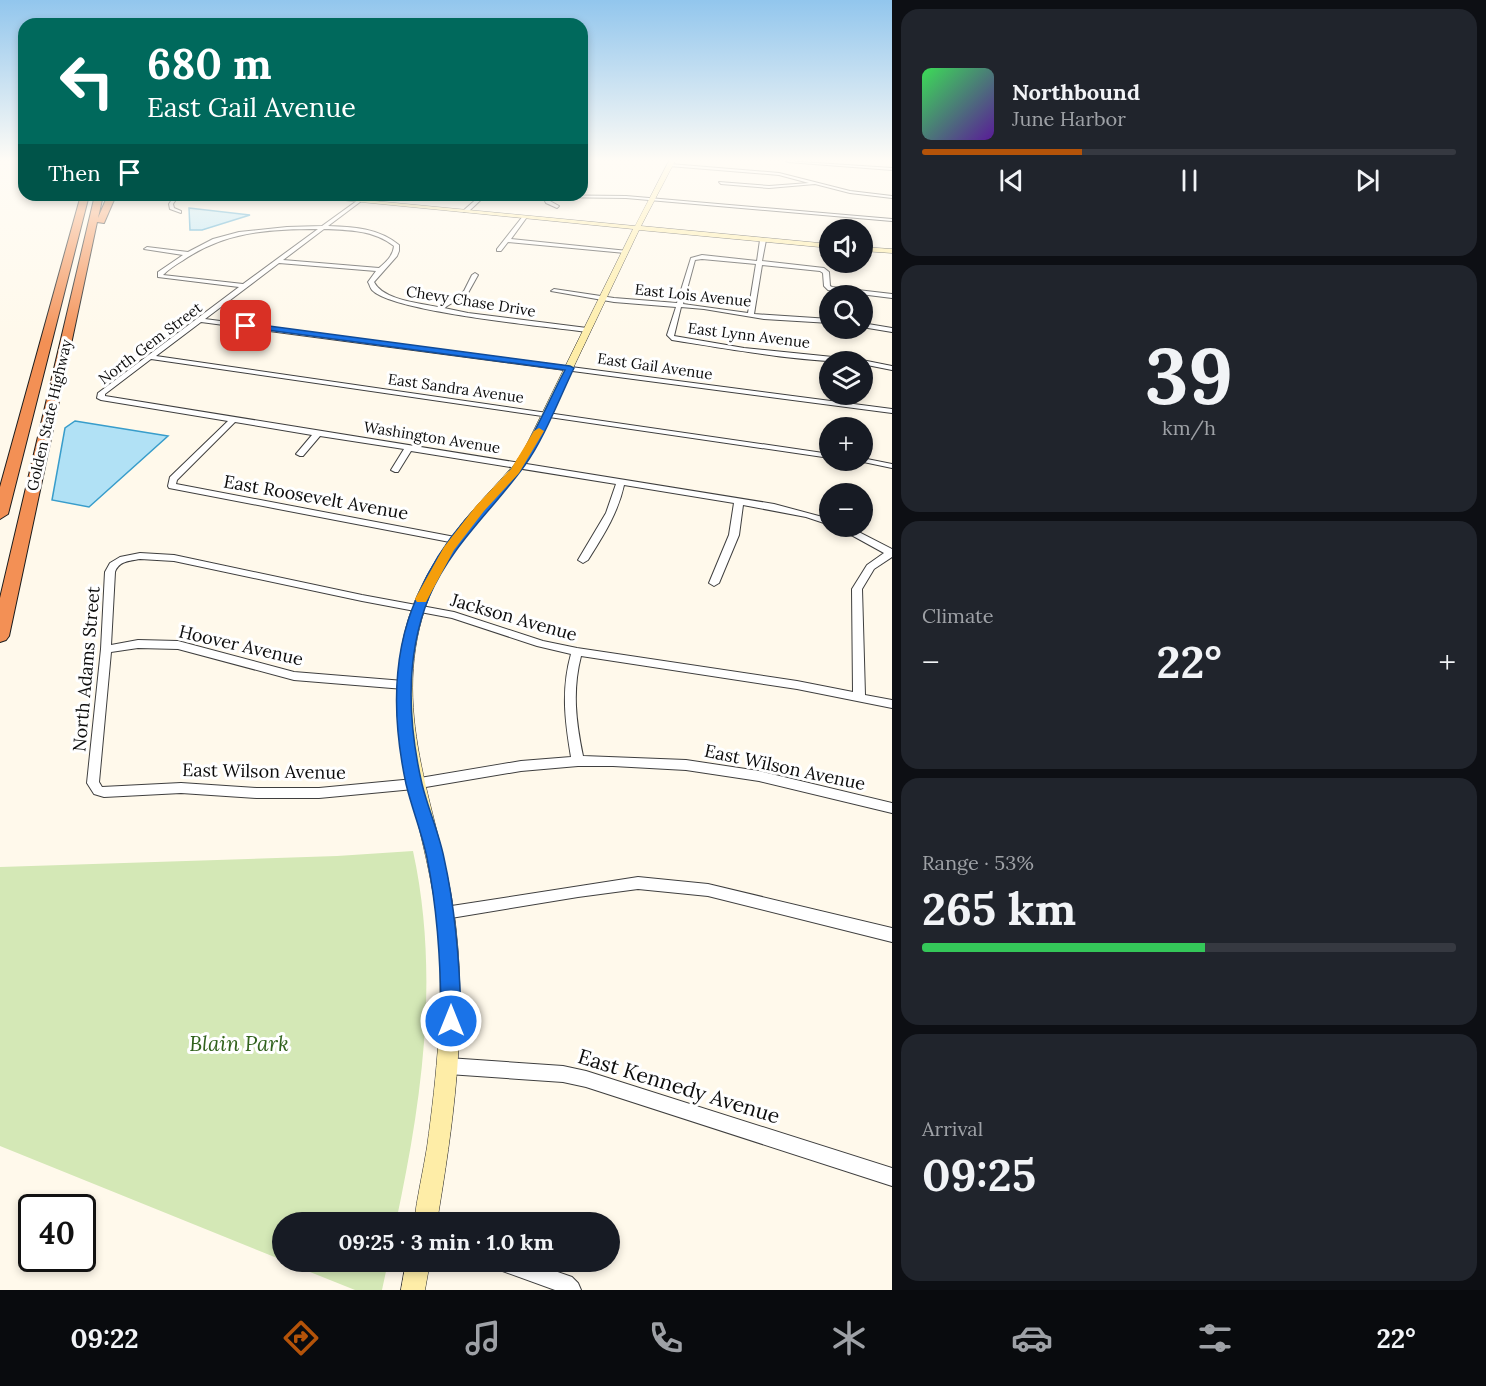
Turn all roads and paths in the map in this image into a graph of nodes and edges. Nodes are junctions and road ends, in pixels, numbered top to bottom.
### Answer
1 (78, 221) edge
2 (93, 221) edge
3 (99, 221) edge
4 (330, 221) edge
5 (522, 221) edge
6 (568, 221) edge
7 (641, 221) edge
8 (321, 228) junction
9 (637, 228) junction
10 (507, 240) junction
11 (763, 240) junction
12 (819, 245) edge
13 (87, 246) junction
14 (147, 249) dead end
15 (499, 250) dead end
16 (873, 250) edge
17 (625, 251) junction
18 (892, 251) edge
19 (189, 254) junction
20 (277, 261) junction
21 (758, 263) junction
22 (379, 270) junction
23 (475, 274) dead end
24 (244, 286) junction
25 (554, 291) dead end
26 (892, 296) edge
27 (603, 298) junction
28 (679, 304) junction
29 (439, 309) junction
30 (751, 315) junction
31 (200, 320) junction
32 (819, 320) edge
33 (873, 327) edge
34 (587, 330) junction
35 (892, 330) edge
36 (150, 357) junction
37 (819, 358) edge
38 (873, 364) edge
39 (570, 368) junction
40 (892, 368) edge
41 (100, 396) joint
42 (892, 411) edge
43 (547, 414) junction
44 (233, 420) junction
45 (317, 434) junction
46 (409, 448) junction
47 (300, 454) dead end
48 (819, 454) edge
49 (873, 463) edge
50 (892, 466) edge
51 (519, 467) junction
52 (395, 470) dead end
53 (621, 482) junction
54 (739, 501) junction
55 (0, 514) edge
56 (819, 518) edge
57 (861, 537) edge
58 (455, 540) junction
59 (892, 553) edge
60 (128, 558) joint
61 (583, 560) dead end
62 (714, 583) dead end
63 (418, 608) junction
64 (0, 636) edge
65 (106, 649) junction
66 (577, 652) junction
67 (404, 685) junction
68 (859, 697) junction
69 (892, 704) edge
70 (578, 761) junction
71 (414, 784) junction
72 (98, 791) joint
73 (892, 808) edge
74 (445, 913) junction
75 (892, 935) edge
76 (448, 1066) junction
77 (892, 1177) edge
78 (427, 1212) edge
79 (416, 1272) edge
80 (532, 1272) edge
81 (413, 1290) edge
82 (570, 1290) edge

1 - 55 highway, Golden State Highway
2 - 13 highway, Golden State Highway
3 - 13 highway
4 - 8 street, North Gem Street
5 - 10 street
6 - 9 street
7 - 9 street
8 - 19 street
8 - 20 street, North Gem Street
8 - 22 street
9 - 11 street
9 - 17 street
10 - 15 street
10 - 17 street
11 - 12 street
11 - 21 street
13 - 64 highway, Golden State Highway
14 - 19 street
16 - 18 street
17 - 27 street
19 - 24 street
20 - 22 street
20 - 24 street, North Gem Street
21 - 26 street
21 - 28 street
21 - 30 street
22 - 29 street, Chevy Chase Drive
23 - 29 street
24 - 31 street, North Gem Street
25 - 27 street, East Lois Avenue
27 - 28 street, East Lois Avenue
27 - 34 street
28 - 30 street, East Lois Avenue
28 - 37 street, East Lynn Avenue
29 - 34 street, Chevy Chase Drive
30 - 32 street, East Lois Avenue
31 - 36 street, North Gem Street
31 - 39 street, East Gail Avenue
33 - 35 street
34 - 39 street
36 - 41 street, North Gem Street
36 - 43 street, East Sandra Avenue
38 - 40 street, East Lynn Avenue
39 - 42 street, East Gail Avenue
39 - 43 street
41 - 44 street, Washington Avenue
43 - 48 street, East Sandra Avenue
43 - 51 street
44 - 45 street, Washington Avenue
44 - 58 street, East Roosevelt Avenue
45 - 46 street, Washington Avenue
45 - 47 street
46 - 51 street, Washington Avenue
46 - 52 street
49 - 50 street
51 - 53 street, Washington Avenue
51 - 58 street
53 - 54 street, Washington Avenue
53 - 61 street
54 - 56 street, Washington Avenue
54 - 62 street
57 - 59 street
58 - 63 street
59 - 68 street
60 - 63 street, Jackson Avenue
60 - 65 street, North Adams Street
63 - 66 street, Jackson Avenue
63 - 67 street
65 - 67 street, Hoover Avenue
65 - 72 street, North Adams Street
66 - 68 street, Jackson Avenue
66 - 70 street
67 - 71 street
68 - 69 street, Jackson Avenue
70 - 71 street, East Wilson Avenue
70 - 73 street, East Wilson Avenue
71 - 72 street, East Wilson Avenue
71 - 74 street
74 - 75 street
74 - 76 street
76 - 77 street, East Kennedy Avenue
76 - 78 street
79 - 81 street
80 - 82 street

